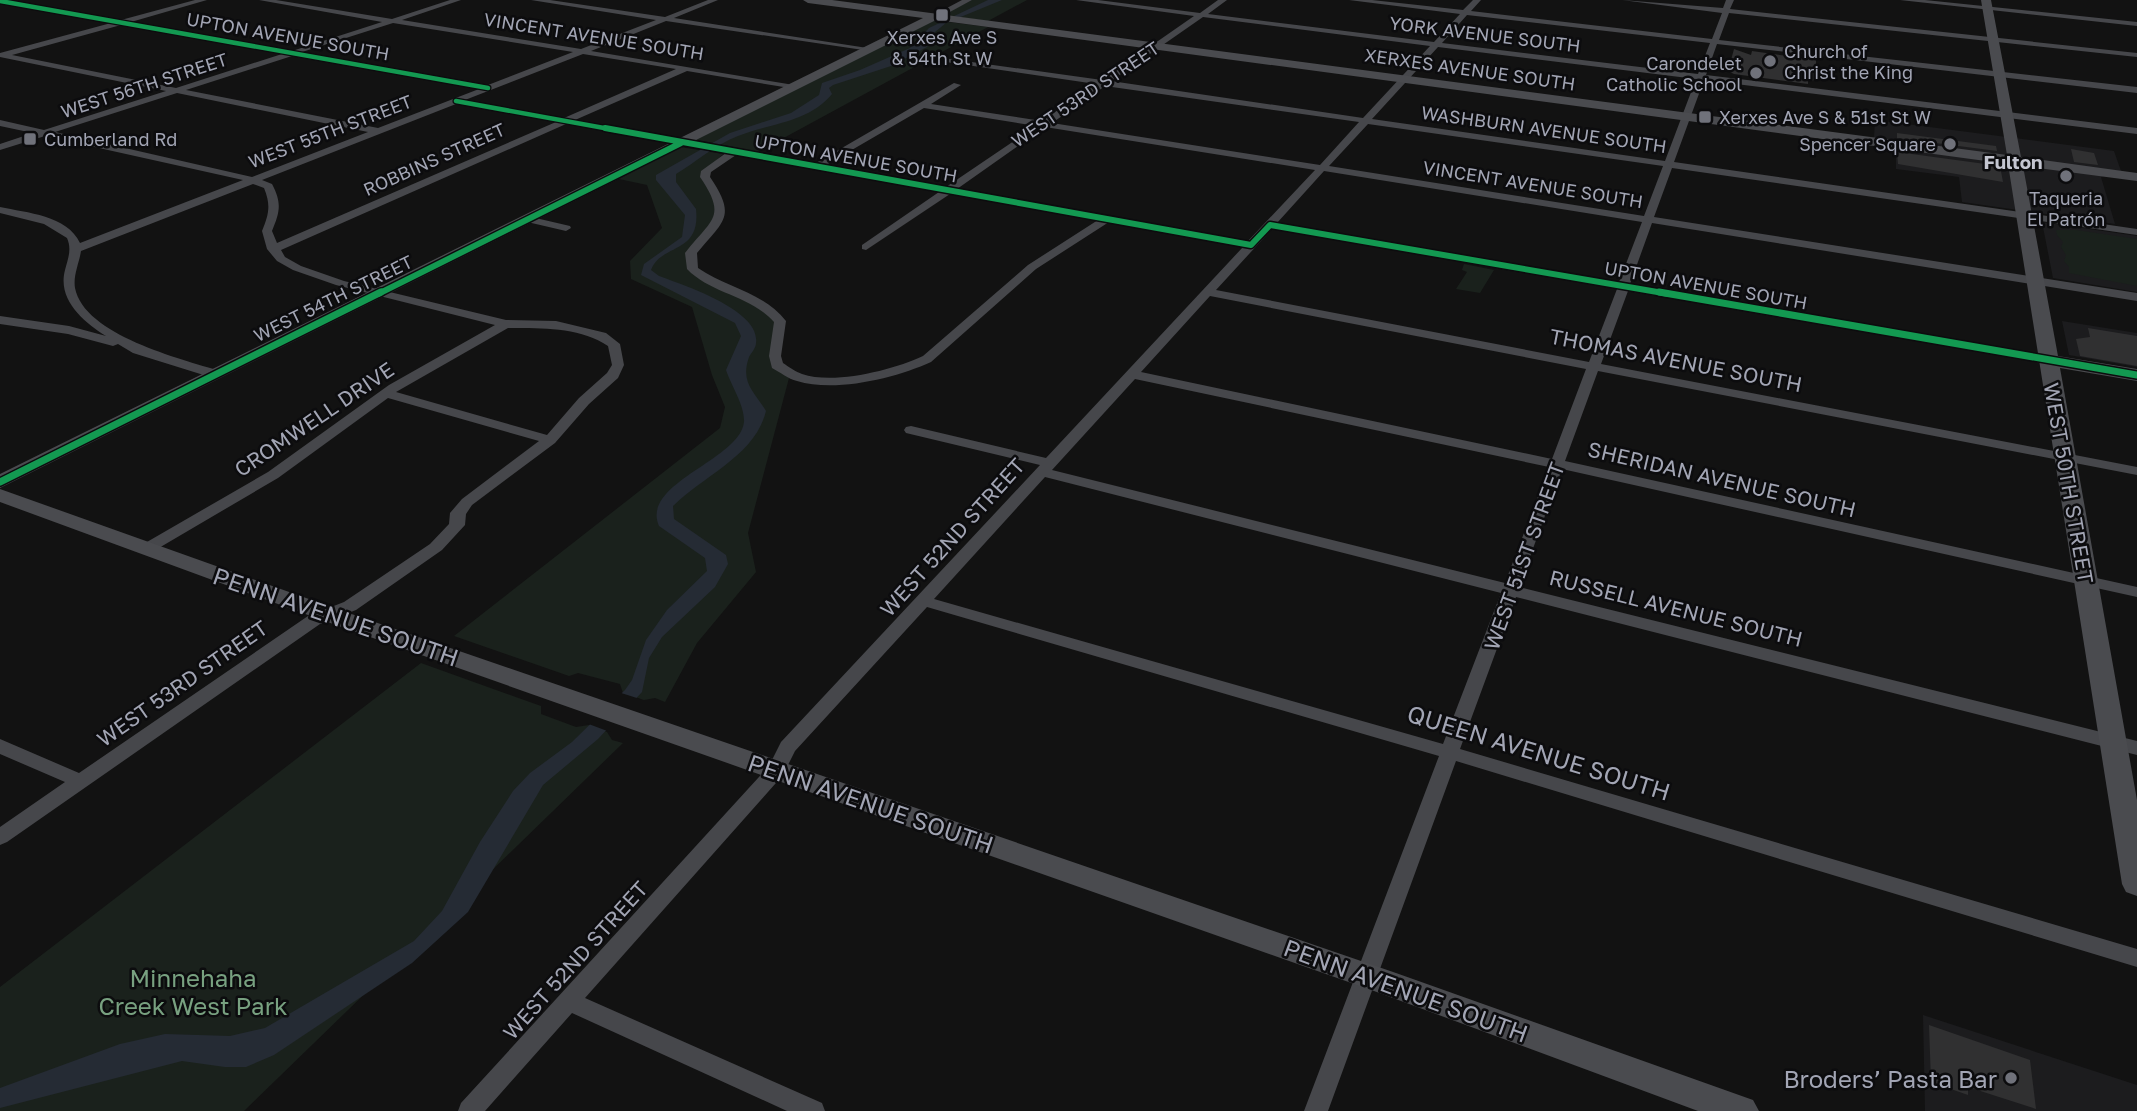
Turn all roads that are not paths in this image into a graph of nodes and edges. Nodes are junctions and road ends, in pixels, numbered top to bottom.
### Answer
1 (203, 0) edge
2 (263, 0) edge
3 (457, 0) edge
4 (535, 0) edge
5 (714, 0) edge
6 (808, 0) edge
7 (968, 0) edge
8 (1080, 0) edge
9 (1223, 0) edge
10 (1353, 0) edge
11 (1477, 0) edge
12 (1626, 0) edge
13 (1904, 0) edge
14 (0, 1) edge
15 (1987, 4) edge
16 (1728, 5) edge
17 (1465, 13) junction
18 (1200, 15) junction
19 (940, 17) junction
20 (665, 19) junction
21 (393, 21) junction
22 (120, 22) junction
23 (2137, 24) edge
24 (1993, 39) junction
25 (1716, 41) junction
26 (1437, 44) junction
27 (1156, 47) junction
28 (870, 49) junction
29 (582, 51) junction
30 (291, 53) junction
31 (1, 55) edge
32 (2137, 55) edge
33 (946, 60) dead end
34 (686, 68) junction
35 (1998, 74) junction
36 (1703, 77) junction
37 (1403, 79) junction
38 (1102, 83) junction
39 (957, 85) dead end
40 (796, 86) junction
41 (488, 88) junction
42 (178, 90) junction
43 (2137, 90) edge
44 (456, 101) junction
45 (923, 105) junction
46 (2006, 114) junction
47 (1688, 117) junction
48 (565, 121) junction
49 (1365, 121) junction
50 (0, 123) edge
51 (1041, 124) junction
52 (379, 131) junction
53 (2137, 131) edge
54 (46, 133) junction
55 (690, 144) junction
56 (0, 148) edge
57 (729, 151) junction
58 (2013, 161) junction
59 (1669, 165) junction
60 (816, 167) junction
61 (1321, 169) junction
62 (2137, 177) edge
63 (253, 180) junction
64 (948, 190) junction
65 (0, 210) edge
66 (2024, 216) junction
67 (527, 219) junction
68 (1107, 219) junction
69 (1648, 220) junction
70 (1270, 225) junction
71 (566, 228) dead end
72 (2137, 232) edge
73 (1251, 245) junction
74 (866, 247) dead end
75 (76, 249) junction
76 (273, 249) junction
77 (2036, 281) junction
78 (1624, 286) junction
79 (1207, 292) junction
80 (378, 293) junction
81 (2137, 297) edge
82 (0, 320) edge
83 (506, 324) junction
84 (146, 353) junction
85 (2048, 360) junction
86 (1595, 366) junction
87 (215, 374) junction
88 (1132, 374) junction
89 (2137, 375) edge
90 (387, 394) junction
91 (911, 430) dead end
92 (550, 440) junction
93 (2064, 457) junction
94 (1556, 464) junction
95 (1046, 468) junction
96 (2137, 471) edge
97 (0, 482) edge
98 (0, 495) edge
99 (146, 549) junction
100 (2085, 581) junction
101 (1508, 590) junction
102 (2137, 592) edge
103 (924, 601) junction
104 (328, 614) junction
105 (2125, 745) edge
106 (0, 746) edge
107 (1451, 753) junction
108 (776, 770) junction
109 (80, 781) junction
110 (0, 837) edge
111 (2137, 884) edge
112 (2137, 958) edge
113 (1365, 975) junction
114 (568, 1001) junction
115 (470, 1111) edge
116 (813, 1111) edge
117 (1316, 1111) edge
118 (1741, 1111) edge

1 - 22 street
2 - 21 street, VINCENT AVENUE SOUTH
3 - 21 street, WEST 56TH STREET
4 - 20 street
5 - 20 street, WEST 55TH STREET
6 - 19 street, XERXES AVENUE SOUTH
7 - 19 street, WEST 54TH STREET
8 - 18 street, YORK AVENUE SOUTH
9 - 18 street, WEST 53RD STREET
10 - 17 street
11 - 17 street, WEST 52ND STREET
12 - 16 street
13 - 15 street
14 - 22 street, UPTON AVENUE SOUTH
15 - 23 street
15 - 24 street, WEST 50TH STREET
16 - 24 street
16 - 25 street, WEST 51ST STREET
17 - 25 street
17 - 26 street, WEST 52ND STREET
18 - 26 street, YORK AVENUE SOUTH
18 - 27 street, WEST 53RD STREET
19 - 27 street, XERXES AVENUE SOUTH
19 - 28 street, WEST 54TH STREET
20 - 28 street
20 - 29 street, WEST 55TH STREET
21 - 29 street, VINCENT AVENUE SOUTH
21 - 30 street, WEST 56TH STREET
22 - 30 street, UPTON AVENUE SOUTH
22 - 31 street
24 - 32 street
24 - 35 street, WEST 50TH STREET
25 - 35 street
25 - 36 street, WEST 51ST STREET
26 - 36 street, YORK AVENUE SOUTH
26 - 37 street, WEST 52ND STREET
27 - 37 street, XERXES AVENUE SOUTH
27 - 38 street, WEST 53RD STREET
28 - 40 street, WEST 54TH STREET
29 - 34 street, VINCENT AVENUE SOUTH
29 - 41 street, WEST 55TH STREET
30 - 41 street, UPTON AVENUE SOUTH
30 - 42 street, WEST 56TH STREET
31 - 42 street
33 - 38 street, WASHBURN AVENUE SOUTH
34 - 40 street, VINCENT AVENUE SOUTH
34 - 48 street, ROBBINS STREET
35 - 43 street
35 - 46 street, WEST 50TH STREET
36 - 46 street, YORK AVENUE SOUTH
36 - 47 street, WEST 51ST STREET
37 - 47 street, XERXES AVENUE SOUTH
37 - 49 street, WEST 52ND STREET
38 - 49 street, WASHBURN AVENUE SOUTH
38 - 51 street, WEST 53RD STREET
39 - 45 street
40 - 55 street, WEST 54TH STREET
41 - 44 street, WEST 55TH STREET
42 - 52 street
42 - 54 street, WEST 56TH STREET
44 - 48 street, UPTON AVENUE SOUTH
44 - 52 street, WEST 55TH STREET
45 - 51 street, VINCENT AVENUE SOUTH
45 - 60 street
46 - 53 street, YORK AVENUE SOUTH
46 - 58 street, WEST 50TH STREET
47 - 58 street, XERXES AVENUE SOUTH
47 - 59 street, WEST 51ST STREET
48 - 55 street, UPTON AVENUE SOUTH
48 - 76 street, ROBBINS STREET
49 - 59 street, WASHBURN AVENUE SOUTH
49 - 61 street, WEST 52ND STREET
50 - 54 street
51 - 61 street, VINCENT AVENUE SOUTH
51 - 64 street, WEST 53RD STREET
52 - 63 street, WEST 55TH STREET
54 - 56 street, WEST 56TH STREET
54 - 63 street
55 - 57 street, UPTON AVENUE SOUTH
55 - 67 street, WEST 54TH STREET
57 - 60 street, UPTON AVENUE SOUTH
57 - 68 street
58 - 62 street, XERXES AVENUE SOUTH
58 - 66 street, WEST 50TH STREET
59 - 66 street, WASHBURN AVENUE SOUTH
59 - 69 street, WEST 51ST STREET
60 - 64 street, UPTON AVENUE SOUTH
61 - 69 street, VINCENT AVENUE SOUTH
61 - 70 street, WEST 52ND STREET
63 - 75 street, WEST 55TH STREET
63 - 76 street
64 - 68 street, UPTON AVENUE SOUTH
64 - 74 street, WEST 53RD STREET
65 - 75 street
66 - 72 street, WASHBURN AVENUE SOUTH
66 - 77 main road, WEST 50TH STREET
67 - 71 street
67 - 80 street, WEST 54TH STREET
68 - 73 street, UPTON AVENUE SOUTH
69 - 77 street, VINCENT AVENUE SOUTH
69 - 78 street, WEST 51ST STREET
70 - 73 street, WEST 52ND STREET
70 - 78 street, UPTON AVENUE SOUTH
73 - 79 street, WEST 52ND STREET
75 - 84 street
76 - 80 street
77 - 81 street, VINCENT AVENUE SOUTH
77 - 85 street, WEST 50TH STREET
78 - 85 street, UPTON AVENUE SOUTH
78 - 86 street, WEST 51ST STREET
79 - 86 street, THOMAS AVENUE SOUTH
79 - 88 street, WEST 52ND STREET
80 - 83 street
80 - 87 street, WEST 54TH STREET
82 - 84 street
83 - 90 street, CROMWELL DRIVE
83 - 92 street, WEST 53RD STREET
84 - 87 street
85 - 89 street, UPTON AVENUE SOUTH
85 - 93 street, WEST 50TH STREET
86 - 93 street, THOMAS AVENUE SOUTH
86 - 94 street, WEST 51ST STREET
87 - 97 street, WEST 54TH STREET
88 - 94 street, SHERIDAN AVENUE SOUTH
88 - 95 street, WEST 52ND STREET
90 - 92 street
90 - 99 street, CROMWELL DRIVE
91 - 95 street, RUSSELL AVENUE SOUTH
92 - 104 street, WEST 53RD STREET
93 - 96 street, THOMAS AVENUE SOUTH
93 - 100 street, WEST 50TH STREET
94 - 100 street, SHERIDAN AVENUE SOUTH
94 - 101 street, WEST 51ST STREET
95 - 101 street, RUSSELL AVENUE SOUTH
95 - 103 street, WEST 52ND STREET
98 - 99 street, PENN AVENUE SOUTH
99 - 104 street, PENN AVENUE SOUTH
100 - 102 street, SHERIDAN AVENUE SOUTH
100 - 105 street, WEST 50TH STREET
101 - 105 street, RUSSELL AVENUE SOUTH
101 - 107 street, WEST 51ST STREET
103 - 107 street, QUEEN AVENUE SOUTH
103 - 108 street, WEST 52ND STREET
104 - 108 street, PENN AVENUE SOUTH
104 - 109 street, WEST 53RD STREET
105 - 111 street, WEST 50TH STREET
106 - 109 street
107 - 112 street, QUEEN AVENUE SOUTH
107 - 113 street, WEST 51ST STREET
108 - 113 street, PENN AVENUE SOUTH
108 - 114 street, WEST 52ND STREET
109 - 110 street, WEST 53RD STREET
113 - 117 street, WEST 51ST STREET
113 - 118 street, PENN AVENUE SOUTH
114 - 115 street, WEST 52ND STREET
114 - 116 street

